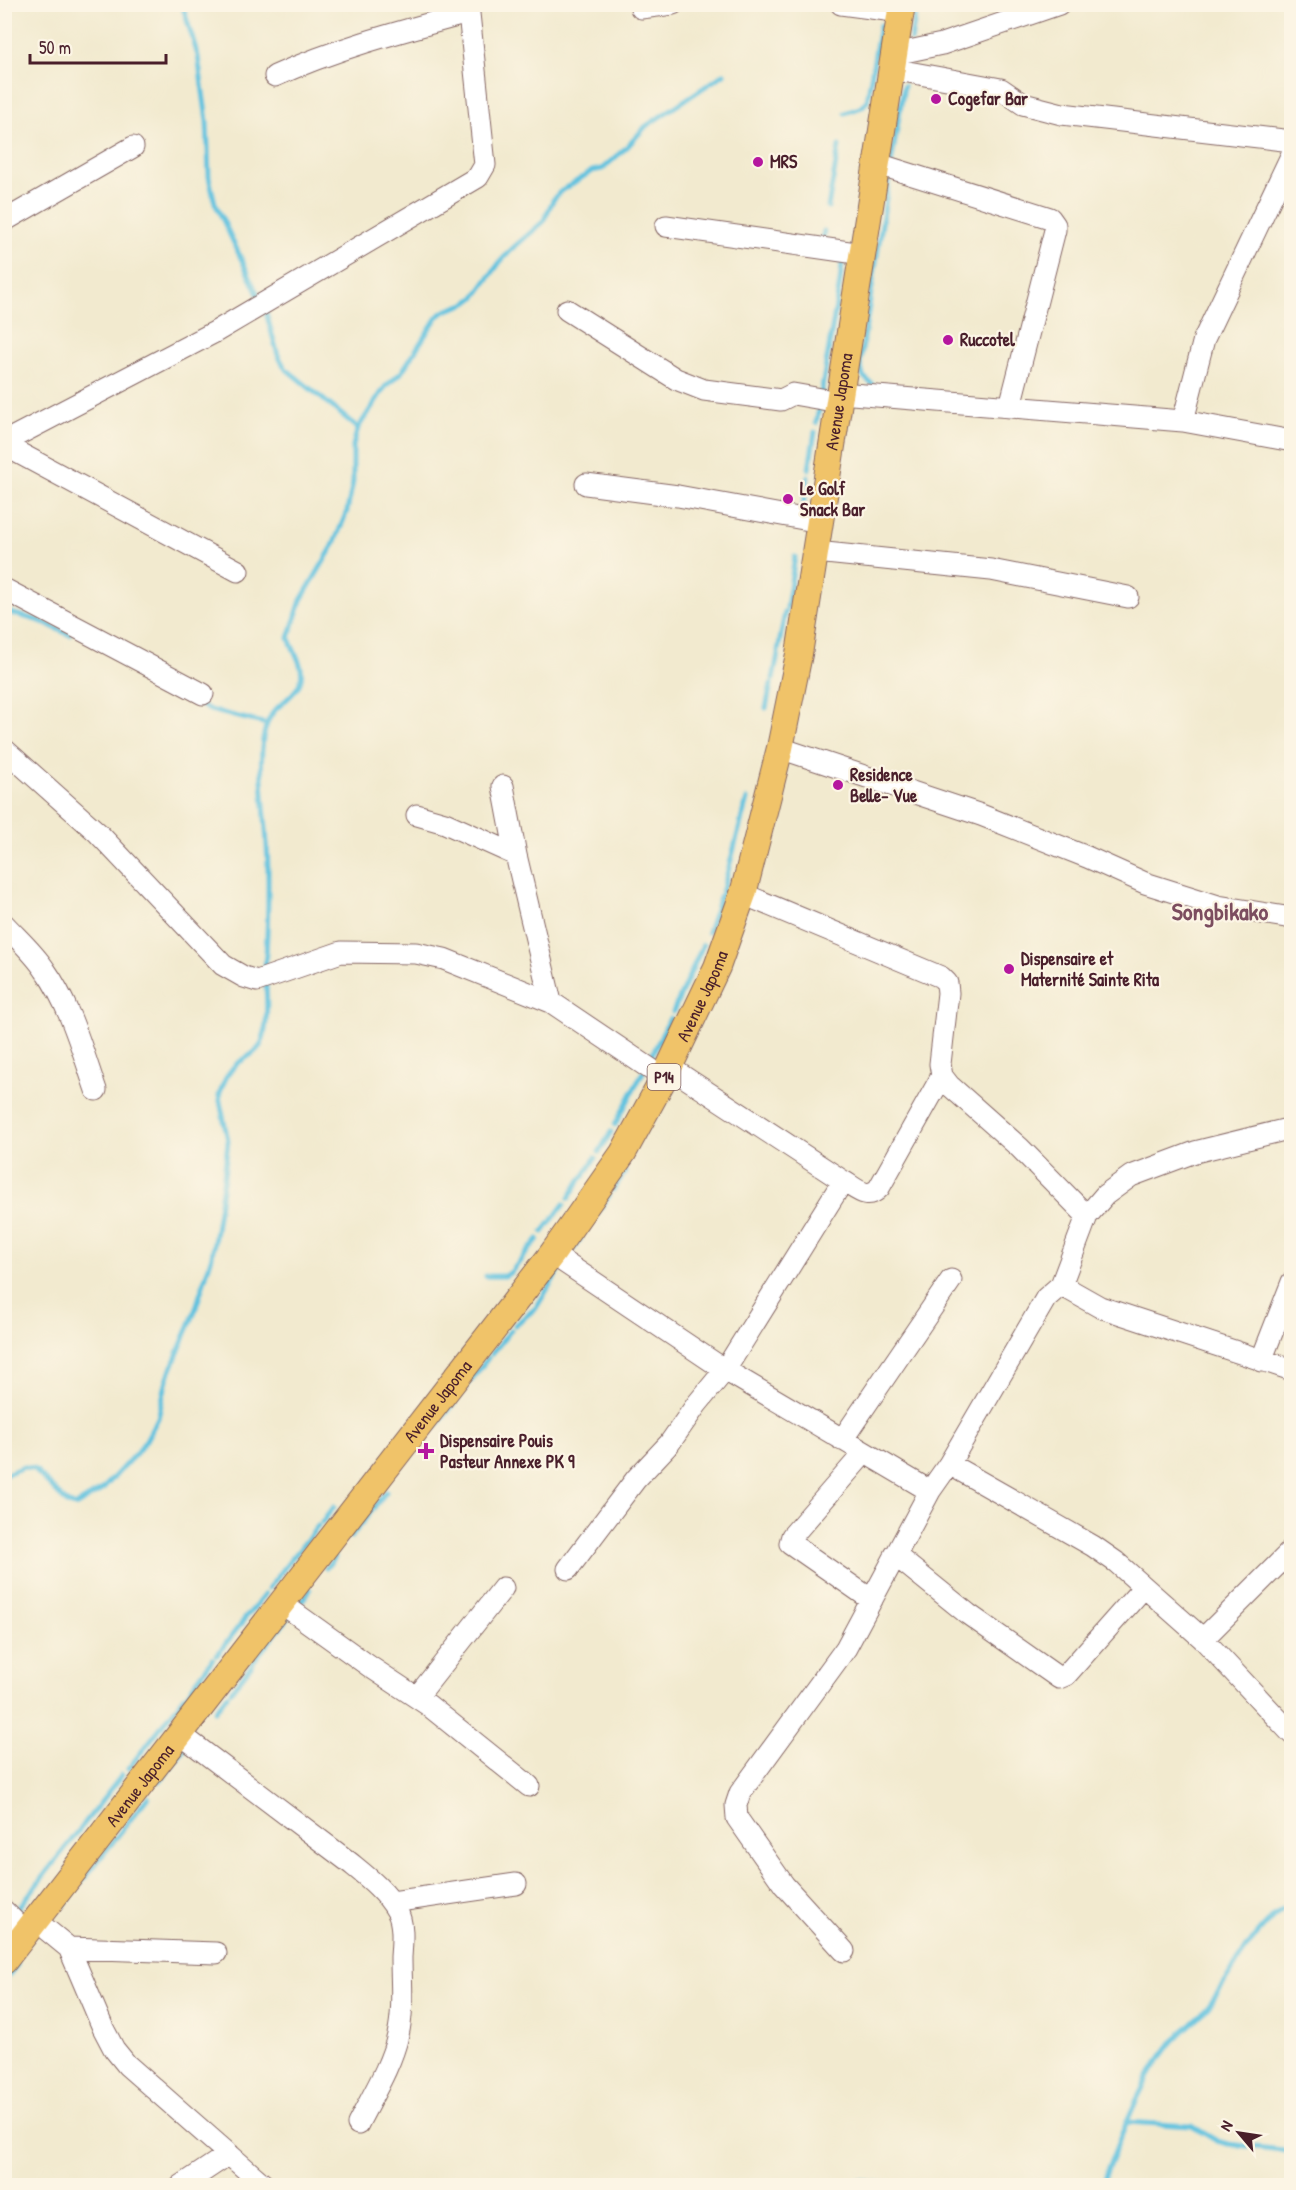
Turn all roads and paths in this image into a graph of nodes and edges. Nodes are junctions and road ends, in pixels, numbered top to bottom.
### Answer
1 (673, 4) edge
2 (841, 4) edge
3 (1059, 4) edge
4 (641, 8) dead end
5 (902, 8) edge
6 (468, 9) edge
7 (893, 62) junction
8 (275, 76) dead end
9 (1292, 141) edge
10 (133, 147) dead end
11 (1292, 154) edge
12 (878, 164) junction
13 (4, 221) edge
14 (666, 226) dead end
15 (863, 254) junction
16 (567, 310) dead end
17 (839, 398) junction
18 (1010, 406) junction
19 (1183, 421) junction
20 (1292, 441) edge
21 (4, 443) edge
22 (586, 484) dead end
23 (820, 522) junction
24 (816, 552) junction
25 (238, 571) dead end
26 (4, 589) edge
27 (1128, 597) dead end
28 (203, 694) dead end
29 (780, 748) junction
30 (4, 749) edge
31 (503, 786) dead end
32 (417, 815) dead end
33 (516, 855) junction
34 (743, 894) junction
35 (1292, 918) edge
36 (4, 924) edge
37 (551, 1002) junction
38 (667, 1072) junction
39 (942, 1076) junction
40 (96, 1090) dead end
41 (1292, 1128) edge
42 (843, 1181) junction
43 (1087, 1216) junction
44 (552, 1254) junction
45 (951, 1280) dead end
46 (1292, 1282) edge
47 (1061, 1286) junction
48 (1262, 1361) junction
49 (725, 1370) junction
50 (1292, 1370) edge
51 (842, 1440) junction
52 (864, 1454) junction
53 (949, 1464) junction
54 (930, 1491) junction
55 (1292, 1550) edge
56 (896, 1555) junction
57 (568, 1569) dead end
58 (1144, 1587) junction
59 (503, 1588) dead end
60 (872, 1600) junction
61 (281, 1603) junction
62 (1203, 1640) junction
63 (417, 1697) junction
64 (180, 1734) junction
65 (1292, 1734) edge
66 (529, 1786) dead end
67 (516, 1884) dead end
68 (392, 1902) junction
69 (4, 1911) edge
70 (31, 1927) junction
71 (69, 1948) junction
72 (844, 1951) dead end
73 (216, 1953) dead end
74 (4, 1961) edge
75 (358, 2124) dead end
76 (229, 2154) junction
77 (181, 2186) edge
78 (266, 2186) edge

1 - 4 street
2 - 5 street
3 - 7 street
5 - 7 main road, Avenue Japoma / P14
6 - 8 street
6 - 21 street
7 - 9 street
7 - 12 main road, Avenue Japoma / P14
10 - 13 street
11 - 19 street
12 - 15 main road, Avenue Japoma / P14
12 - 18 street
14 - 15 street
15 - 17 main road, Avenue Japoma / P14
16 - 17 street
17 - 18 street
17 - 23 main road, Avenue Japoma / P14
18 - 19 street
19 - 20 street
21 - 25 street
22 - 23 street
23 - 24 main road, Avenue Japoma / P14
24 - 27 street
24 - 29 main road, Avenue Japoma / P14
26 - 28 street
29 - 34 main road, Avenue Japoma / P14
29 - 35 street
30 - 37 street
31 - 33 street
32 - 33 street
33 - 37 street
34 - 38 main road, Avenue Japoma / P14
34 - 39 street
36 - 40 street
37 - 38 street
38 - 42 street
38 - 44 main road, Avenue Japoma / P14
39 - 42 street
39 - 43 street
41 - 43 street
42 - 49 street
43 - 47 street
44 - 49 street
44 - 61 main road, Avenue Japoma / P14
45 - 51 street
46 - 48 street
47 - 48 street
47 - 53 street
48 - 50 street
49 - 51 street
49 - 57 street
51 - 52 street
52 - 54 street
52 - 60 street
53 - 54 street
53 - 58 street
54 - 56 street
55 - 62 street
56 - 58 street
56 - 60 street
58 - 62 street
59 - 63 street
60 - 72 street
61 - 63 street
61 - 64 main road, Avenue Japoma / P14
62 - 65 street
63 - 66 street
64 - 68 street
64 - 70 main road, Avenue Japoma / P14
67 - 68 street
68 - 75 street
69 - 70 street
70 - 71 street
70 - 74 main road, Avenue Japoma / P14
71 - 73 street
71 - 76 street
76 - 77 street
76 - 78 street

